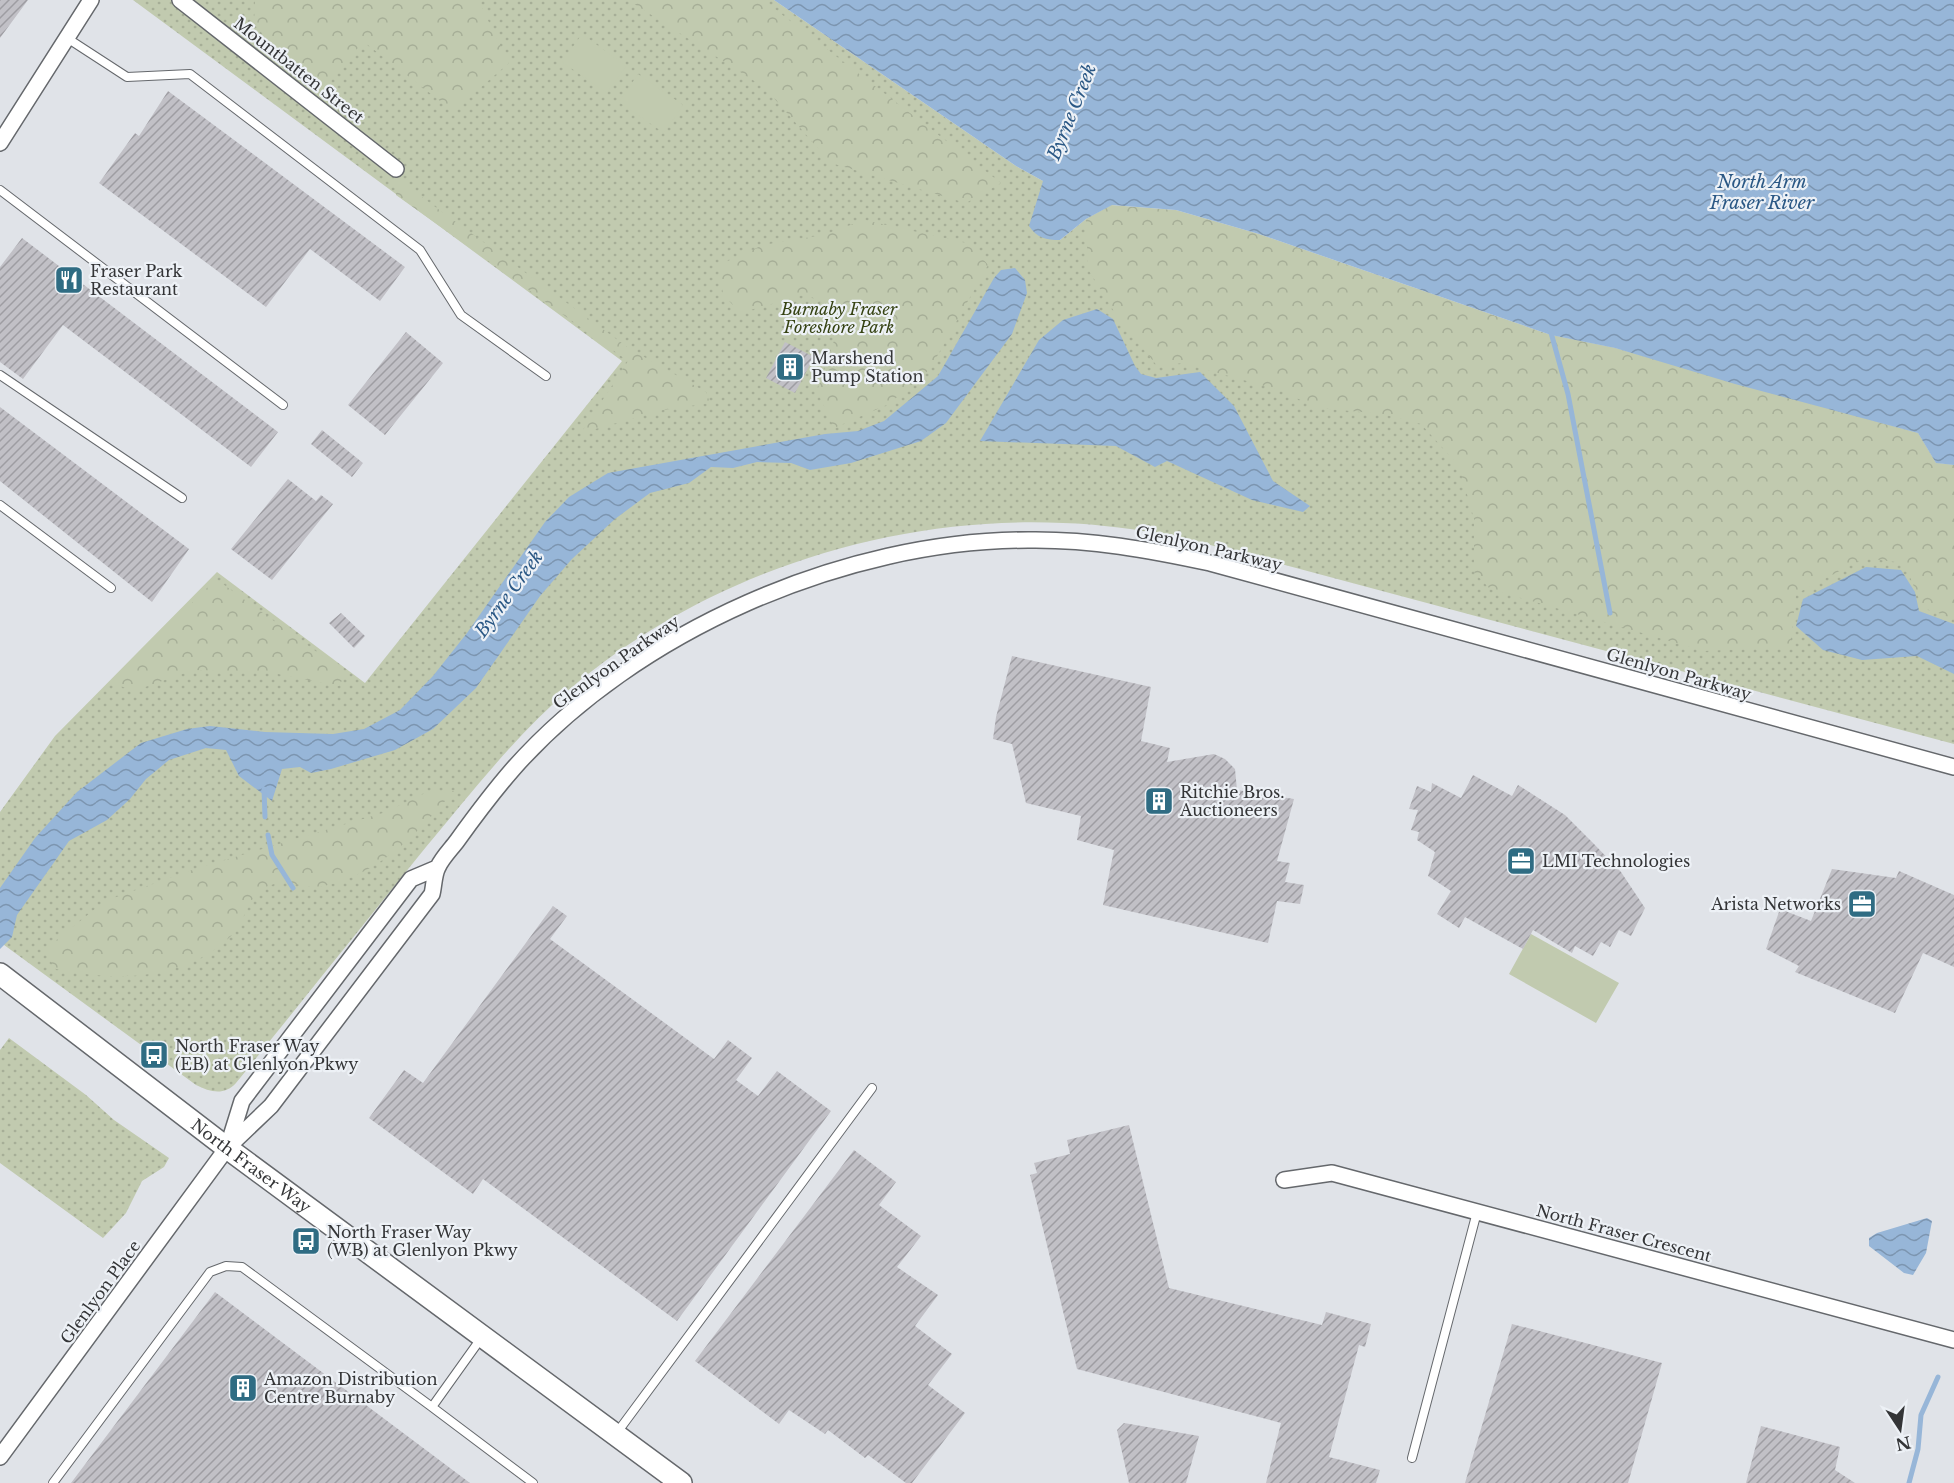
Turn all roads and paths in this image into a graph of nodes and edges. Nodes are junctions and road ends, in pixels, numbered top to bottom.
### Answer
1 (91, 0) edge
2 (180, 0) edge
3 (67, 38) junction
4 (0, 143) edge
5 (396, 169) dead end
6 (0, 190) edge
7 (0, 375) edge
8 (546, 375) dead end
9 (283, 405) dead end
10 (182, 498) dead end
11 (0, 505) edge
12 (111, 588) dead end
13 (1954, 767) edge
14 (437, 868) junction
15 (2, 975) edge
16 (872, 1088) dead end
17 (227, 1148) junction
18 (1284, 1180) dead end
19 (1477, 1212) junction
20 (483, 1336) junction
21 (1954, 1340) edge
22 (432, 1407) junction
23 (616, 1435) junction
24 (0, 1457) edge
25 (1412, 1458) dead end
26 (53, 1483) edge
27 (533, 1483) edge
28 (681, 1483) edge

1 - 3 street
2 - 5 street, Mountbatten Street
3 - 4 street
3 - 8 lane
6 - 9 lane
7 - 10 lane
11 - 12 lane
13 - 14 street, Glenlyon Parkway
14 - 17 street, Glenlyon Parkway
14 - 17 street, Glenlyon Parkway
15 - 17 street, North Fraser Way
16 - 23 lane
17 - 20 street, North Fraser Way
17 - 24 street, Glenlyon Place
18 - 19 street, North Fraser Crescent
19 - 21 street, North Fraser Crescent
19 - 25 lane
20 - 22 lane
20 - 23 street, North Fraser Way
22 - 26 lane
22 - 27 lane
23 - 28 street, North Fraser Way

